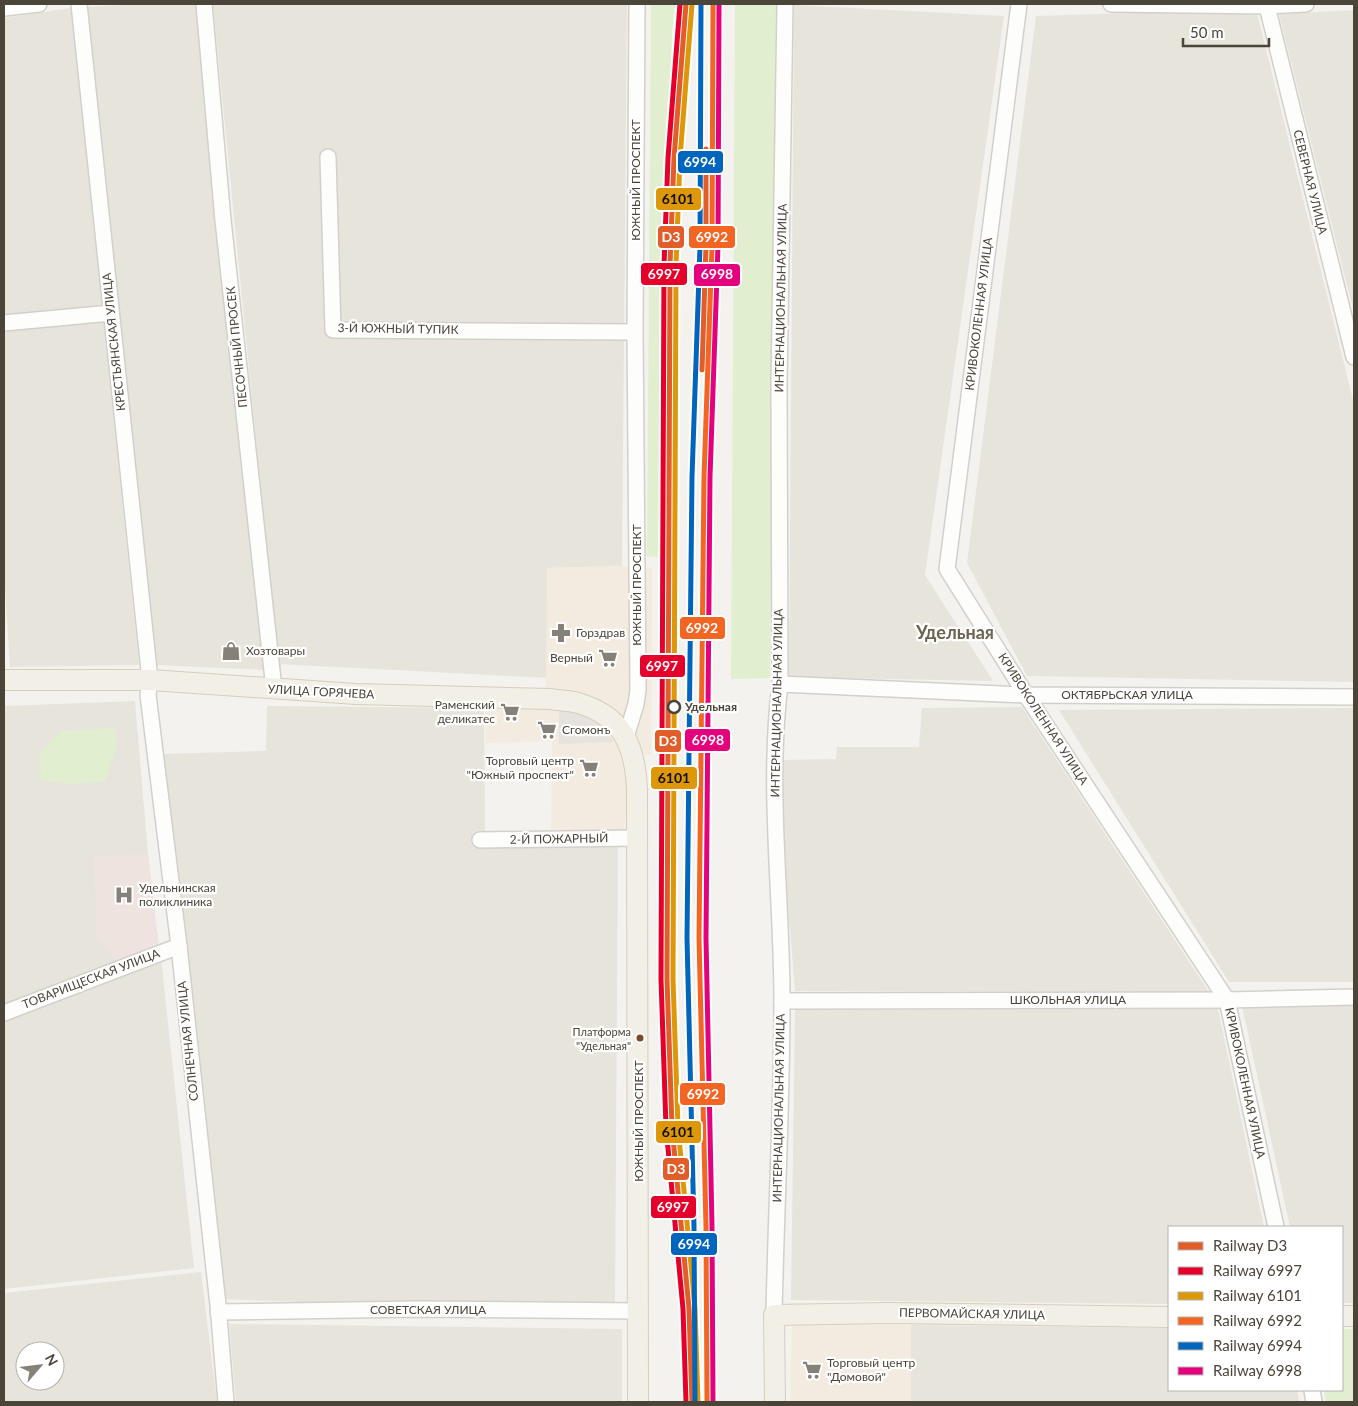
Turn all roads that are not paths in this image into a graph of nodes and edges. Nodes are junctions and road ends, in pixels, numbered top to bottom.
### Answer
1 (38, 4) edge
2 (79, 4) edge
3 (204, 4) edge
4 (637, 4) edge
5 (785, 4) edge
6 (1019, 4) edge
7 (1111, 4) edge
8 (1306, 4) edge
9 (1233, 5) edge
10 (1267, 6) junction
11 (4, 8) edge
12 (328, 157) dead end
13 (111, 313) junction
14 (4, 324) edge
15 (635, 332) junction
16 (1354, 357) edge
17 (4, 680) edge
18 (150, 680) junction
19 (780, 684) junction
20 (274, 689) junction
21 (1026, 695) junction
22 (1354, 697) edge
23 (626, 737) junction
24 (637, 838) junction
25 (480, 840) dead end
26 (179, 946) junction
27 (1354, 997) edge
28 (1227, 1000) junction
29 (782, 1001) junction
30 (4, 1013) edge
31 (1276, 1226) edge
32 (218, 1312) junction
33 (638, 1312) junction
34 (774, 1315) junction
35 (1168, 1317) edge
36 (226, 1402) edge
37 (638, 1402) edge
38 (775, 1402) edge

1 - 11 street
2 - 13 street, КРЕСТЬЯНСКАЯ УЛИЦА
3 - 20 street, ПЕСОЧНЫЙ ПРОСЕК
4 - 15 street, ЮЖНЫЙ ПРОСПЕКТ
5 - 19 street, ИНТЕРНАЦИОНАЛЬНАЯ УЛИЦА
6 - 21 street, КРИВОКОЛЕННАЯ УЛИЦА
7 - 9 street
8 - 10 street
9 - 10 street
10 - 16 street, СЕВЕРНАЯ УЛИЦА
12 - 15 street, 3-Й ЮЖНЫЙ ТУПИК
13 - 14 street
13 - 18 street, КРЕСТЬЯНСКАЯ УЛИЦА
15 - 23 street, ЮЖНЫЙ ПРОСПЕКТ
17 - 18 main road, УЛИЦА ГОРЯЧЕВА
18 - 20 main road, УЛИЦА ГОРЯЧЕВА
18 - 26 street, СОЛНЕЧНАЯ УЛИЦА
19 - 21 street, ОКТЯБРЬСКАЯ УЛИЦА
19 - 29 street, ИНТЕРНАЦИОНАЛЬНАЯ УЛИЦА
20 - 23 main road, УЛИЦА ГОРЯЧЕВА
21 - 22 street, ОКТЯБРЬСКАЯ УЛИЦА
21 - 28 street, КРИВОКОЛЕННАЯ УЛИЦА
23 - 24 main road, ЮЖНЫЙ ПРОСПЕКТ
24 - 25 street, 2-Й ПОЖАРНЫЙ
24 - 33 main road, ЮЖНЫЙ ПРОСПЕКТ
26 - 30 street, ТОВАРИЩЕСКАЯ УЛИЦА
26 - 32 street, СОЛНЕЧНАЯ УЛИЦА
27 - 28 street, ШКОЛЬНАЯ УЛИЦА
28 - 29 street, ШКОЛЬНАЯ УЛИЦА
28 - 31 street, КРИВОКОЛЕННАЯ УЛИЦА
29 - 34 street, ИНТЕРНАЦИОНАЛЬНАЯ УЛИЦА
32 - 33 street, СОВЕТСКАЯ УЛИЦА
32 - 36 street, СОЛНЕЧНАЯ УЛИЦА
33 - 37 main road, ЮЖНЫЙ ПРОСПЕКТ
34 - 35 main road, ПЕРВОМАЙСКАЯ УЛИЦА
34 - 38 main road, ИНТЕРНАЦИОНАЛЬНАЯ УЛИЦА

